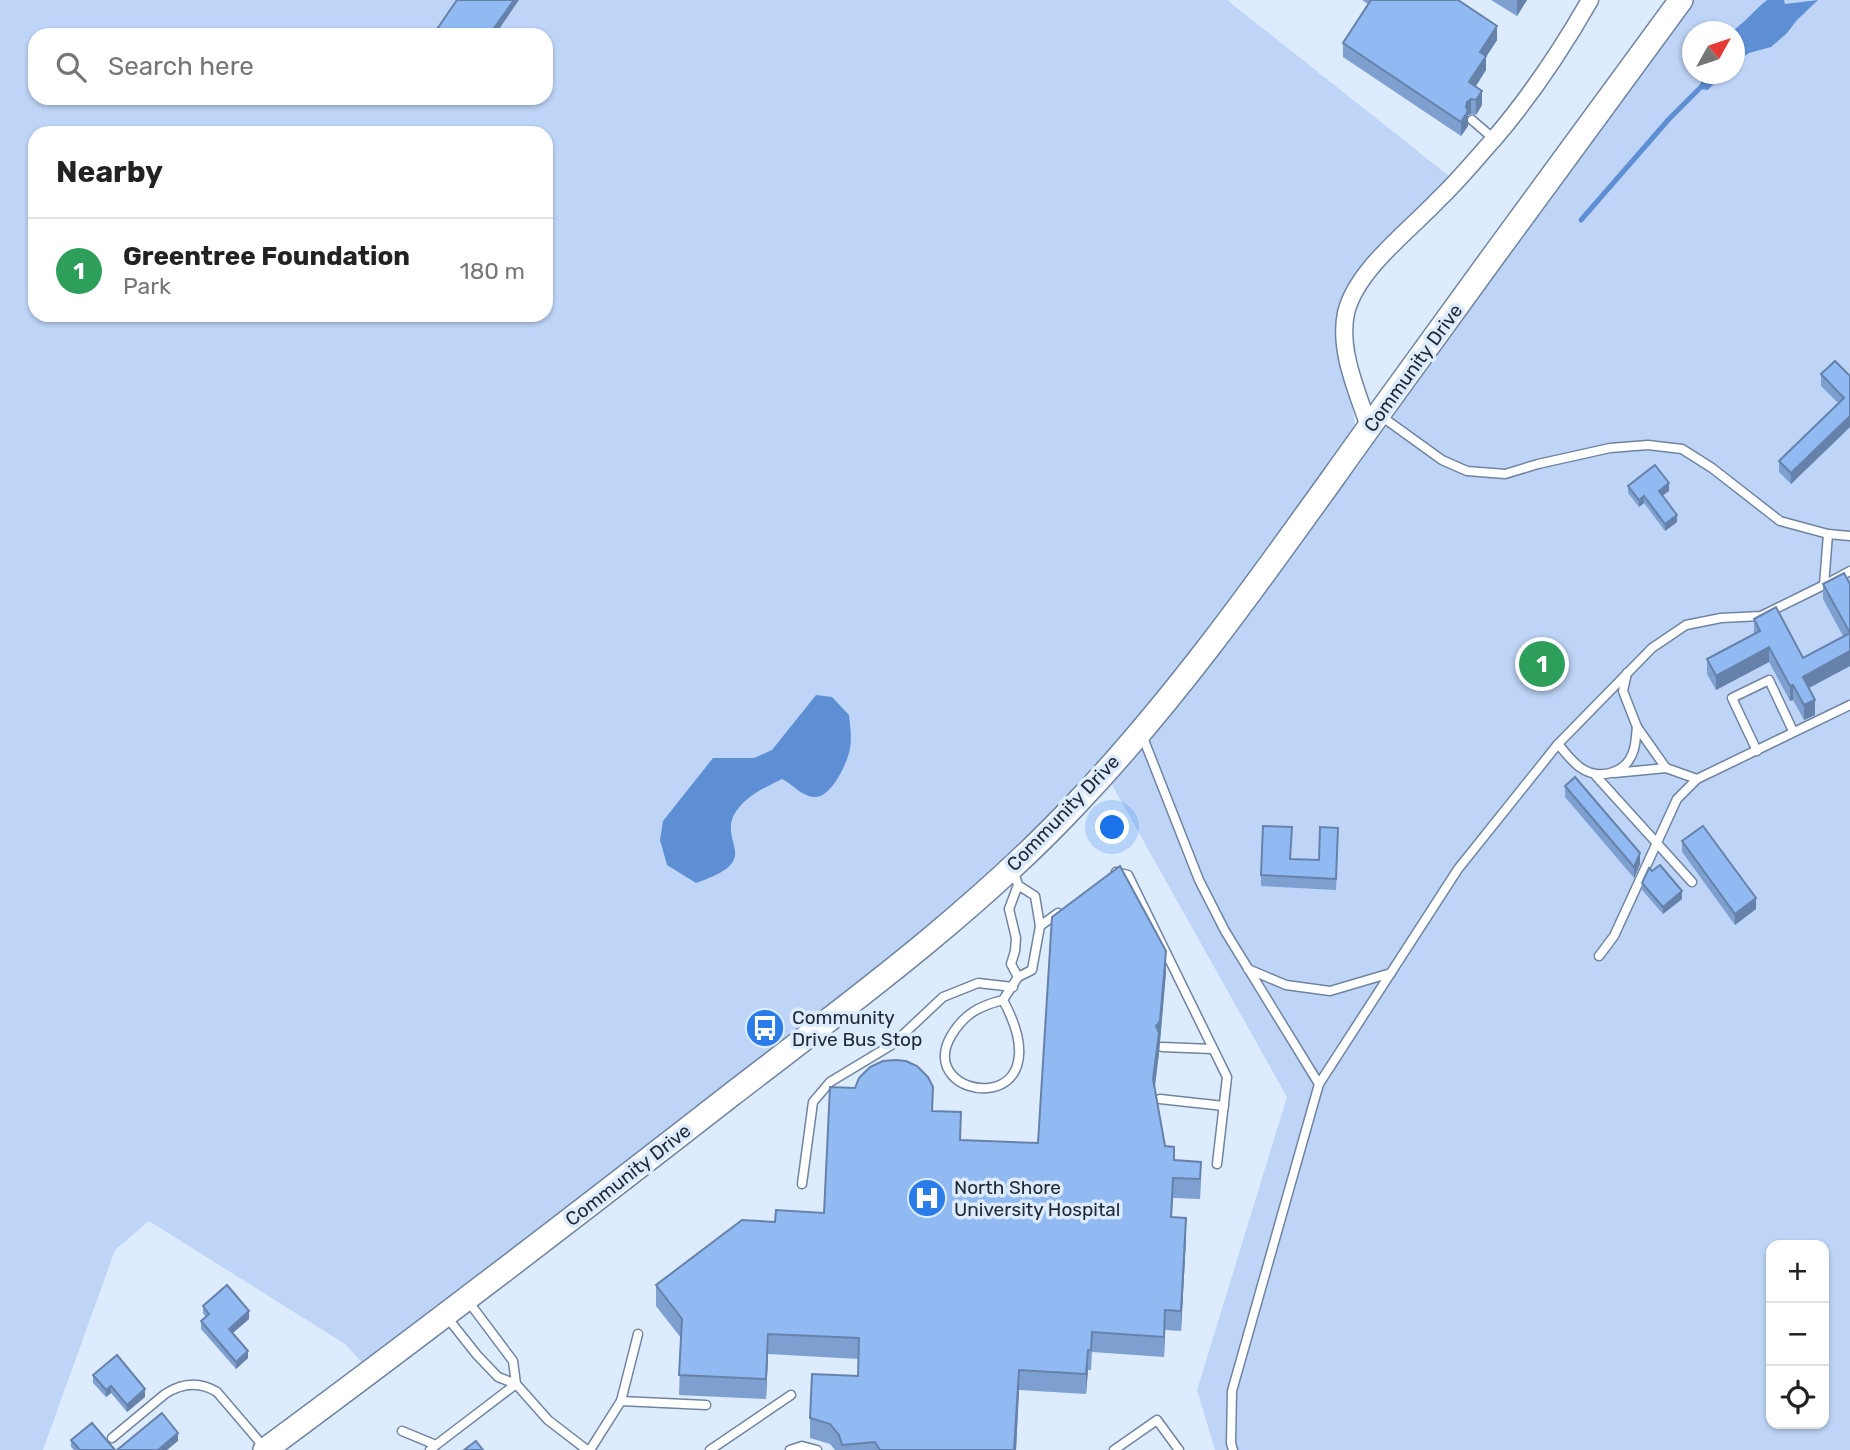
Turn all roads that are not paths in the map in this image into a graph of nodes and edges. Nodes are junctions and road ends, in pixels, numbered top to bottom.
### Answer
1 (1590, 0) edge
2 (1681, 0) edge
3 (1472, 120) dead end
4 (1494, 139) junction
5 (1374, 420) junction
6 (1828, 534) junction
7 (1850, 536) edge
8 (1850, 571) edge
9 (1824, 586) junction
10 (1628, 670) junction
11 (1850, 705) edge
12 (1637, 727) junction
13 (1793, 731) junction
14 (1140, 732) junction
15 (1558, 744) junction
16 (1757, 751) junction
17 (1666, 768) junction
18 (1613, 773) junction
19 (1596, 776) junction
20 (1697, 779) junction
21 (1656, 844) junction
22 (1015, 876) junction
23 (1104, 879) edge
24 (1692, 882) dead end
25 (1063, 909) edge
26 (1040, 926) junction
27 (1599, 956) dead end
28 (1248, 969) junction
29 (1391, 973) junction
30 (1018, 977) junction
31 (1013, 987) junction
32 (1003, 1000) junction
33 (1162, 1047) edge
34 (1212, 1049) junction
35 (1319, 1084) junction
36 (1160, 1099) edge
37 (1224, 1106) junction
38 (1217, 1164) dead end
39 (802, 1184) dead end
40 (468, 1299) junction
41 (446, 1316) junction
42 (638, 1334) dead end
43 (516, 1384) junction
44 (791, 1395) dead end
45 (621, 1401) junction
46 (706, 1405) dead end
47 (402, 1430) dead end
48 (112, 1438) dead end
49 (433, 1448) edge
50 (266, 1450) edge
51 (589, 1450) edge
52 (710, 1450) edge
53 (790, 1450) edge
54 (817, 1450) edge
55 (1114, 1450) edge
56 (1179, 1450) edge
57 (1233, 1450) edge

1 - 4 street
2 - 5 main road, Community Drive
3 - 4 lane
4 - 5 street
5 - 6 lane
5 - 14 main road, Community Drive
6 - 7 lane
6 - 9 lane
8 - 9 lane
9 - 10 lane
10 - 12 lane
10 - 15 lane
11 - 13 lane
12 - 17 lane
12 - 18 lane
13 - 16 lane
13 - 16 lane
14 - 22 main road, Community Drive
14 - 28 lane
15 - 19 lane
15 - 29 lane
16 - 20 lane
17 - 18 lane
17 - 20 lane
18 - 19 lane
19 - 21 lane
20 - 21 lane
21 - 24 lane
21 - 27 lane
22 - 26 lane
22 - 30 lane
22 - 40 main road, Community Drive
23 - 34 lane
25 - 26 lane
26 - 30 lane
28 - 29 lane
28 - 35 lane
29 - 35 lane
30 - 31 lane
31 - 32 lane
31 - 39 lane
32 - 32 lane
33 - 34 lane
34 - 37 lane
35 - 57 lane
36 - 37 lane
37 - 38 lane
40 - 41 main road, Community Drive
40 - 43 lane
41 - 43 lane
41 - 50 main road, Community Drive
42 - 45 lane
43 - 49 lane
43 - 51 lane
44 - 52 lane
45 - 46 lane
45 - 51 lane
47 - 49 lane
48 - 50 lane
53 - 54 lane
55 - 56 lane

